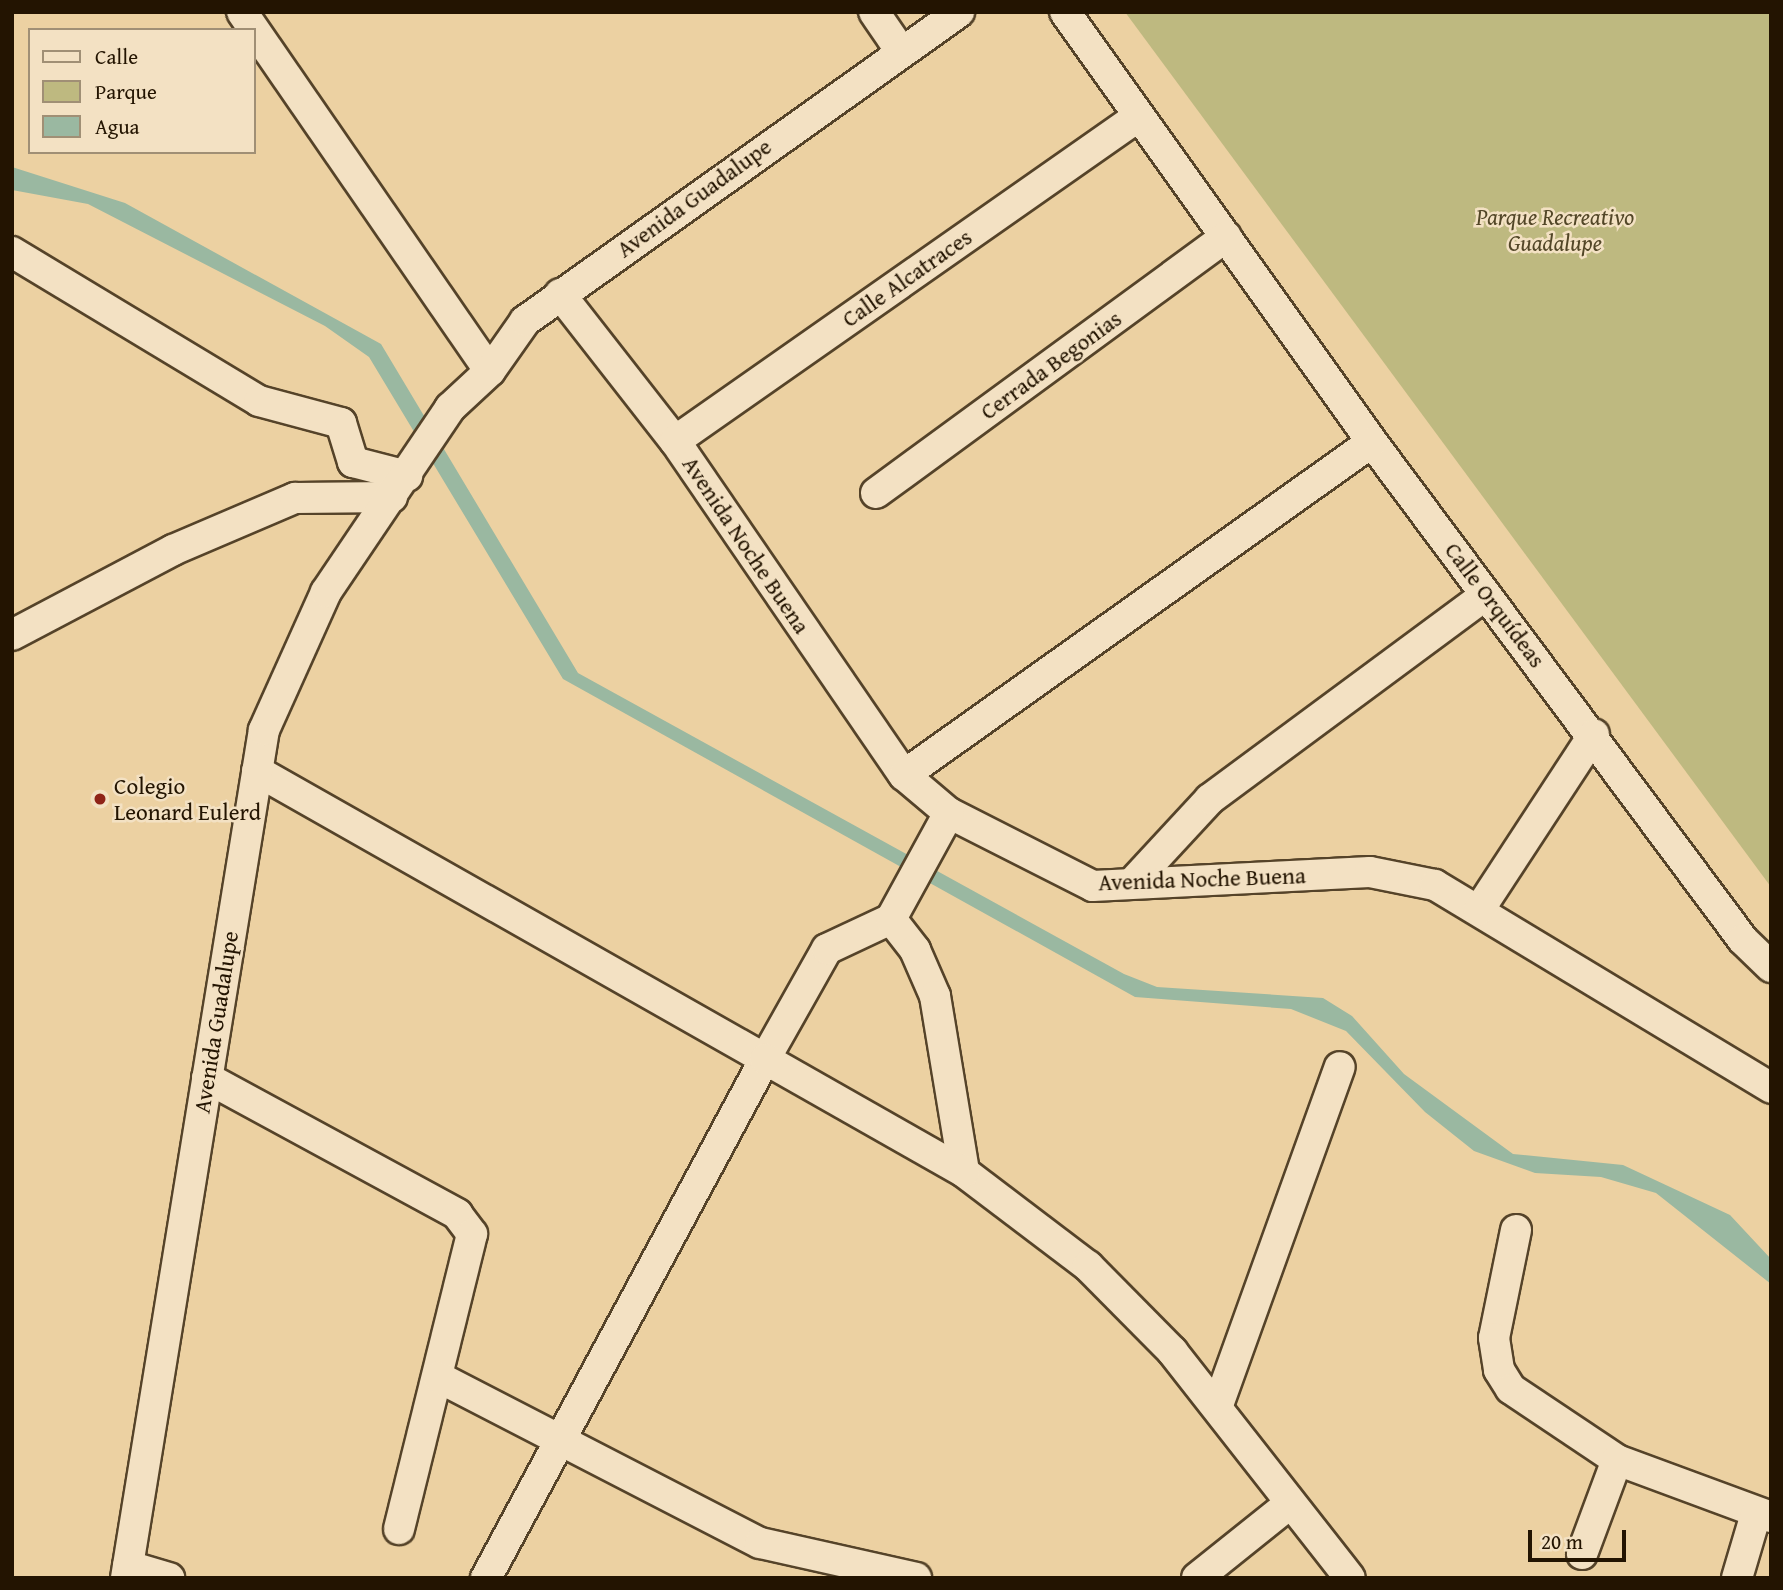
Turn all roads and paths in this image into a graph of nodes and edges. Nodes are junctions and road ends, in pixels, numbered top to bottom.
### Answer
1 (242, 12) edge
2 (874, 12) edge
3 (959, 12) edge
4 (1065, 12) edge
5 (253, 28) edge
6 (256, 32) edge
7 (900, 50) junction
8 (1139, 116) junction
9 (1226, 237) junction
10 (12, 251) edge
11 (560, 294) junction
12 (490, 371) junction
13 (675, 441) junction
14 (1373, 442) junction
15 (399, 486) junction
16 (876, 493) dead end
17 (1486, 595) junction
18 (12, 635) edge
19 (1594, 734) junction
20 (257, 771) junction
21 (904, 775) junction
22 (950, 813) junction
23 (1135, 880) junction
24 (1479, 910) junction
25 (891, 919) junction
26 (1771, 967) edge
27 (765, 1059) junction
28 (1340, 1067) dead end
29 (206, 1079) junction
30 (1771, 1088) edge
31 (964, 1172) junction
32 (1517, 1230) dead end
33 (439, 1377) junction
34 (1217, 1405) junction
35 (554, 1440) junction
36 (1617, 1460) junction
37 (1288, 1505) junction
38 (1763, 1516) edge
39 (399, 1529) dead end
40 (1582, 1554) dead end
41 (127, 1572) edge
42 (169, 1578) edge
43 (486, 1578) edge
44 (916, 1578) edge
45 (1197, 1578) edge
46 (1350, 1578) edge
47 (1737, 1578) edge

1 - 5 street
2 - 7 street
3 - 7 street, Avenida Guadalupe
4 - 8 street, Calle Orquídeas
6 - 12 street
7 - 11 street, Avenida Guadalupe
8 - 9 street, Calle Orquídeas
8 - 13 street, Calle Alcatraces
9 - 14 street, Calle Orquídeas
9 - 16 street, Cerrada Begonias
10 - 15 street
11 - 12 street, Avenida Guadalupe
11 - 13 street, Avenida Noche Buena
12 - 15 street, Avenida Guadalupe
13 - 21 street, Avenida Noche Buena
14 - 17 street, Calle Orquídeas
14 - 21 street
15 - 18 street
15 - 20 street, Avenida Guadalupe
17 - 19 street, Calle Orquídeas
17 - 23 street
19 - 24 street
19 - 26 street, Calle Orquídeas
20 - 27 street
20 - 29 street, Avenida Guadalupe
21 - 22 street, Avenida Noche Buena
22 - 23 street, Avenida Noche Buena
22 - 25 street
23 - 24 street, Avenida Noche Buena
24 - 30 street, Avenida Noche Buena
25 - 27 street
25 - 31 street
27 - 31 street
27 - 35 street
28 - 34 street
29 - 33 street
29 - 41 street, Avenida Guadalupe
31 - 34 street
32 - 36 street
33 - 35 street
33 - 39 street
34 - 37 street
35 - 43 street
35 - 44 street
36 - 38 street
36 - 40 street
37 - 45 street
37 - 46 street
38 - 47 street
41 - 42 street

